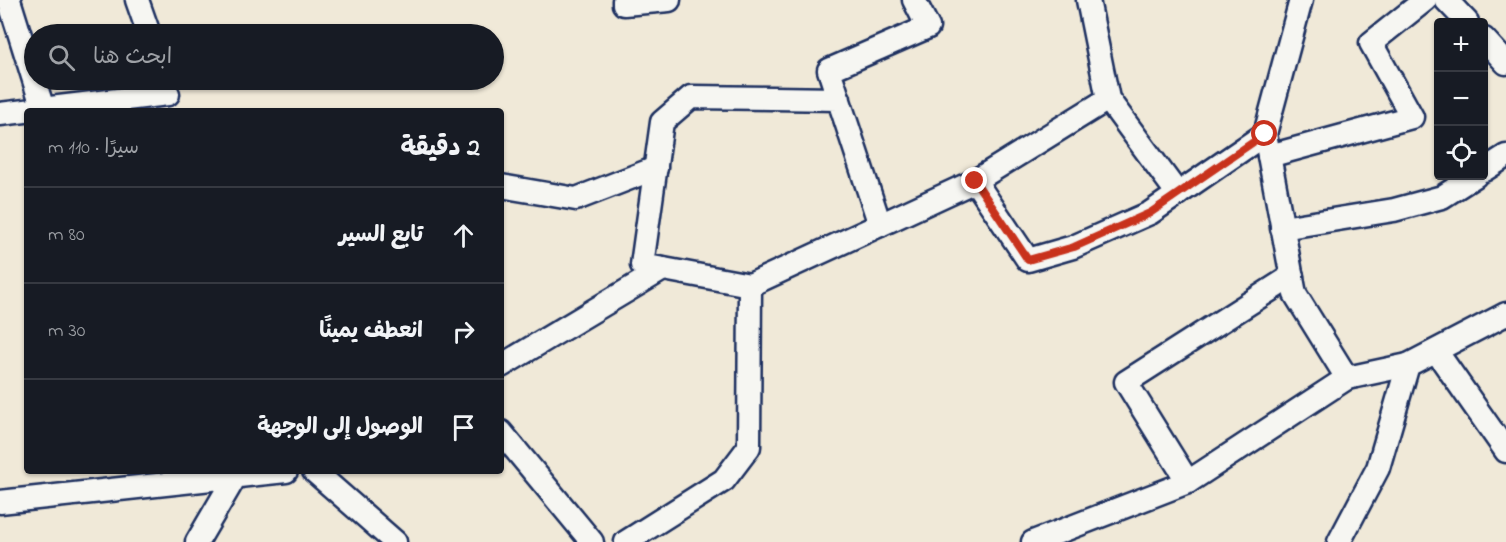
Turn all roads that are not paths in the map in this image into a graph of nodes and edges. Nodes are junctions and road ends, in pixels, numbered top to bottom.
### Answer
1 (9, 0) edge
2 (624, 0) edge
3 (669, 0) edge
4 (914, 0) edge
5 (1088, 0) edge
6 (1301, 0) edge
7 (1425, 0) edge
8 (1446, 0) edge
9 (139, 1) edge
10 (1463, 18) edge
11 (146, 24) edge
12 (1488, 43) edge
13 (24, 48) edge
14 (1506, 63) edge
15 (37, 90) edge
16 (169, 95) edge
17 (839, 99) junction
18 (1108, 99) junction
19 (43, 108) edge
20 (52, 108) edge
21 (24, 111) edge
22 (0, 114) edge
23 (1267, 145) junction
24 (1506, 156) edge
25 (1488, 167) edge
26 (656, 168) junction
27 (1468, 180) edge
28 (975, 181) junction
29 (504, 187) edge
30 (1178, 194) junction
31 (880, 225) junction
32 (1282, 228) junction
33 (663, 268) junction
34 (1292, 276) junction
35 (750, 285) junction
36 (1506, 314) edge
37 (1436, 351) junction
38 (504, 364) edge
39 (1408, 365) junction
40 (1347, 378) junction
41 (504, 436) edge
42 (1506, 451) edge
43 (260, 474) edge
44 (317, 474) edge
45 (235, 477) junction
46 (1188, 482) junction
47 (0, 502) edge
48 (197, 542) edge
49 (395, 542) edge
50 (592, 542) edge
51 (626, 542) edge
52 (1033, 542) edge
53 (1340, 542) edge

1 - 13 street
2 - 3 street
4 - 17 street
5 - 18 street
6 - 23 street
7 - 23 street
8 - 10 street
9 - 11 street
12 - 14 street
15 - 19 street
16 - 20 street
17 - 26 street
17 - 31 street
18 - 28 street
18 - 30 street
21 - 22 street
23 - 30 street
23 - 32 street
24 - 25 street
26 - 29 street
26 - 33 street
27 - 32 street
28 - 30 street
28 - 31 street
31 - 35 street
32 - 34 street
33 - 35 street
33 - 38 street
34 - 40 street
34 - 46 street
35 - 51 street
36 - 37 street
37 - 39 street
37 - 42 street
39 - 40 street
39 - 53 street
40 - 46 street
41 - 50 street
43 - 45 street
44 - 49 street
45 - 47 street
45 - 48 street
46 - 52 street

